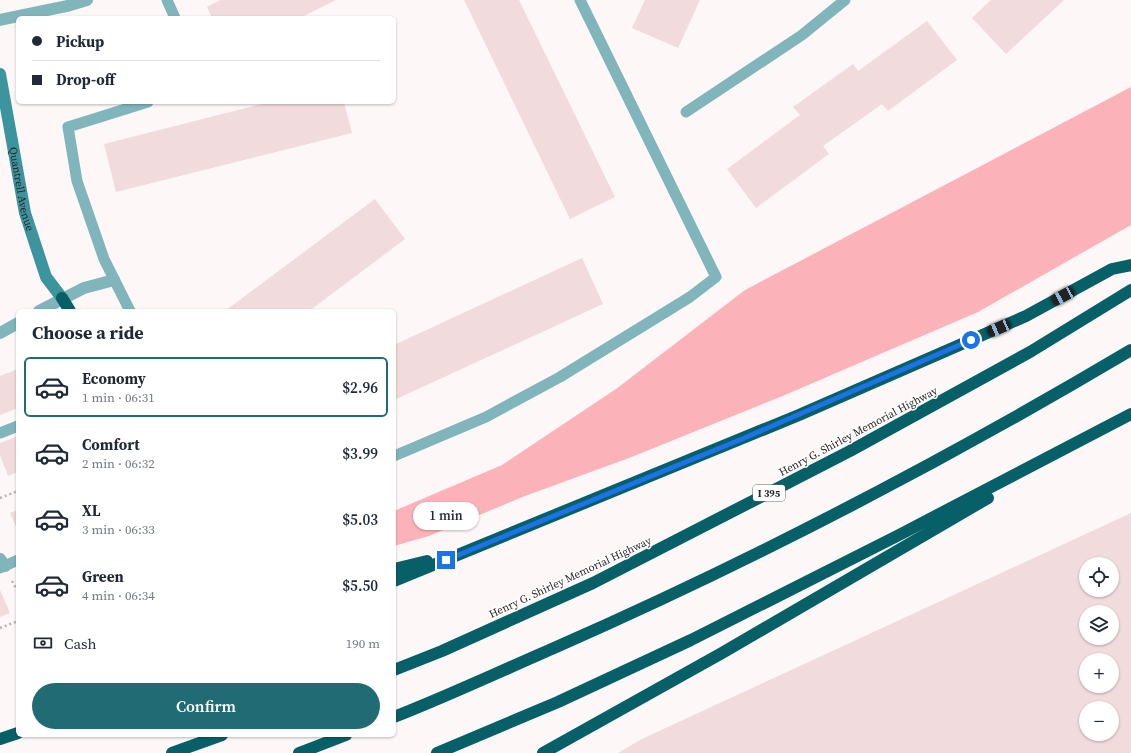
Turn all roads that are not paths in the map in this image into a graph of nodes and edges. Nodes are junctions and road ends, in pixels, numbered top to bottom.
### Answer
1 (87, 0) edge
2 (167, 0) edge
3 (580, 0) edge
4 (845, 0) edge
5 (19, 16) edge
6 (174, 16) edge
7 (16, 17) edge
8 (0, 20) edge
9 (0, 74) edge
10 (142, 104) edge
11 (686, 112) dead end
12 (1131, 265) edge
13 (114, 280) junction
14 (1131, 290) edge
15 (62, 298) junction
16 (43, 309) edge
17 (69, 309) edge
18 (129, 309) edge
19 (16, 324) edge
20 (0, 333) edge
21 (1131, 350) edge
22 (1131, 414) edge
23 (16, 427) edge
24 (0, 433) edge
25 (396, 455) edge
26 (484, 544) junction
27 (16, 560) edge
28 (2, 564) edge
29 (396, 568) edge
30 (396, 580) edge
31 (396, 669) edge
32 (396, 716) edge
33 (16, 734) edge
34 (216, 737) edge
35 (341, 737) edge
36 (0, 739) edge
37 (172, 753) edge
38 (299, 753) edge
39 (437, 753) edge
40 (543, 753) edge

1 - 5 street
2 - 6 lane
3 - 25 lane
4 - 11 lane
7 - 8 street
9 - 15 street, Quantrell Avenue
10 - 13 lane
12 - 26 highway
13 - 15 street
13 - 18 lane
14 - 31 highway, Henry G. Shirley Memorial Highway / I 395
15 - 16 street
15 - 17 highway
19 - 20 street
21 - 32 highway
22 - 39 highway
22 - 40 highway
23 - 24 lane
26 - 29 highway
26 - 30 highway
27 - 28 lane
33 - 36 highway
34 - 37 highway
35 - 38 highway

